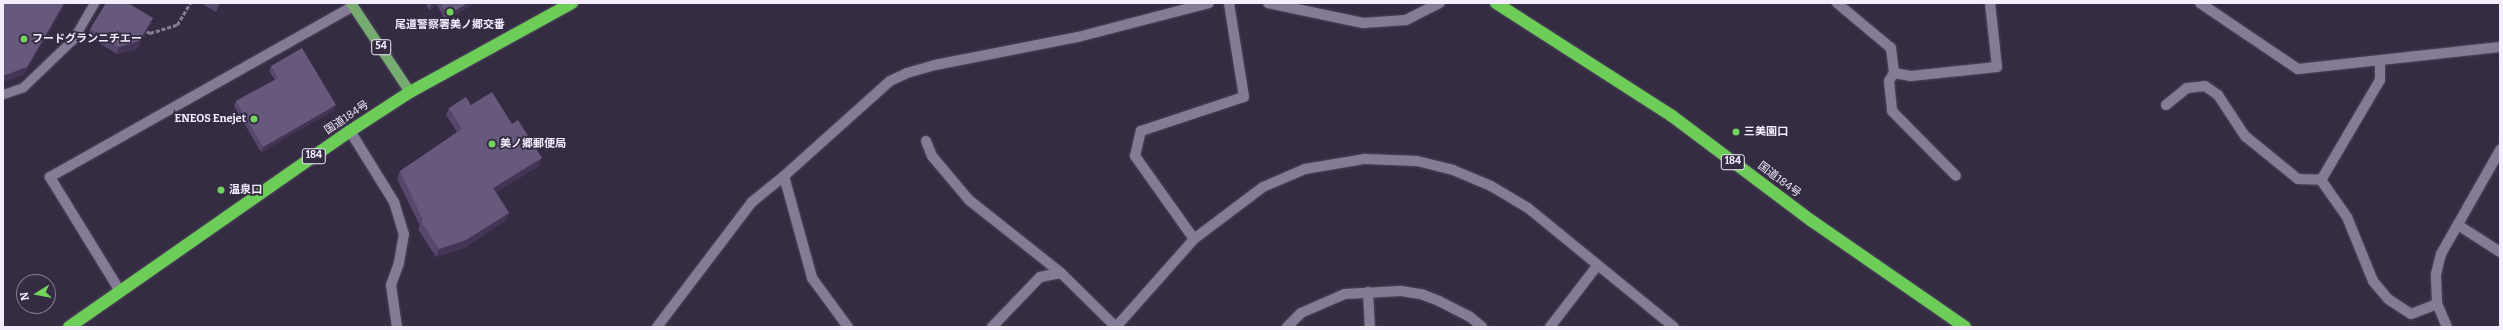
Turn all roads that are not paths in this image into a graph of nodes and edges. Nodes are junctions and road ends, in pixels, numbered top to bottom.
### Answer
1 (94, 3) edge
2 (572, 3) edge
3 (1209, 3) edge
4 (1230, 3) edge
5 (1268, 3) edge
6 (1440, 3) edge
7 (1496, 3) edge
8 (1837, 3) edge
9 (1990, 3) edge
10 (2200, 3) edge
11 (352, 4) edge
12 (2500, 47) edge
13 (2380, 61) junction
14 (1894, 73) junction
15 (410, 92) junction
16 (3, 94) edge
17 (2166, 104) dead end
18 (350, 131) junction
19 (926, 140) dead end
20 (2500, 150) edge
21 (784, 176) junction
22 (1956, 176) dead end
23 (2321, 180) junction
24 (2458, 225) junction
25 (1194, 239) junction
26 (2500, 252) edge
27 (1596, 266) junction
28 (1061, 273) junction
29 (120, 291) junction
30 (1368, 292) junction
31 (2436, 304) junction
32 (69, 327) edge
33 (397, 327) edge
34 (657, 327) edge
35 (848, 327) edge
36 (992, 327) edge
37 (1116, 327) edge
38 (1287, 327) edge
39 (1370, 327) edge
40 (1482, 327) edge
41 (1550, 327) edge
42 (1674, 327) edge
43 (1965, 327) edge
44 (2447, 327) edge

1 - 16 lane
2 - 15 highway, 国道184号 / 184
3 - 21 street
4 - 25 street
5 - 6 street
7 - 43 highway, 国道184号 / 184
8 - 14 street
9 - 14 street
10 - 13 street
11 - 15 main road, 54
11 - 29 street
12 - 13 street
13 - 23 street
14 - 22 street
15 - 18 highway, 国道184号 / 184
17 - 23 street
18 - 29 highway, 国道184号 / 184
18 - 33 street
19 - 28 street
20 - 24 street
21 - 34 street
21 - 35 street
23 - 31 street
24 - 26 street
24 - 31 street
25 - 27 street
25 - 37 street
27 - 41 street
27 - 42 street
28 - 36 street
28 - 37 street
29 - 32 highway, 国道184号 / 184
30 - 38 street
30 - 39 street
30 - 40 street
31 - 44 street

